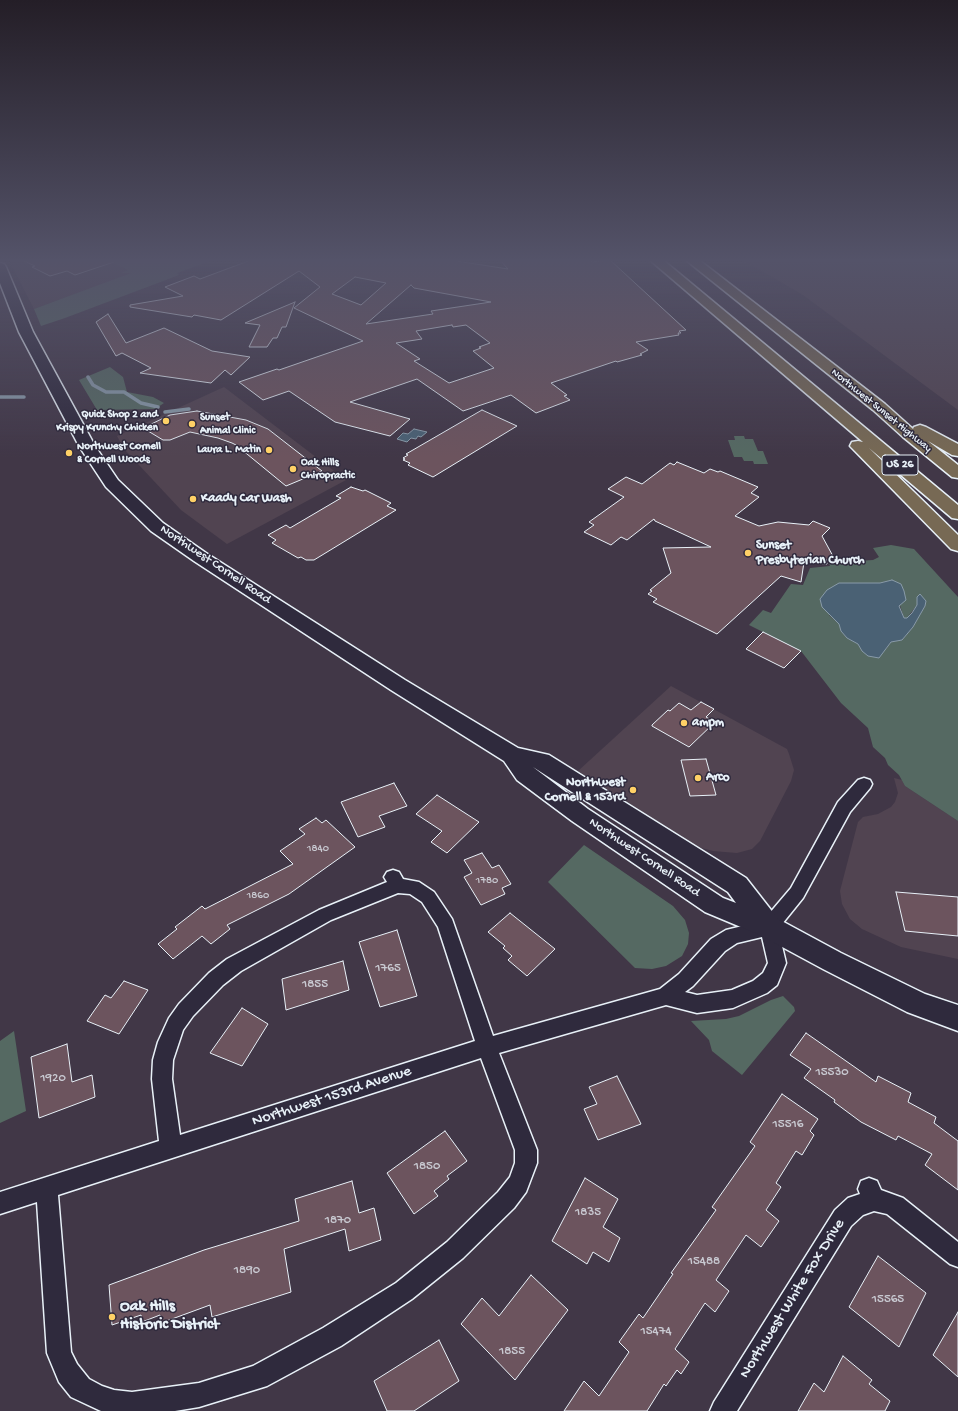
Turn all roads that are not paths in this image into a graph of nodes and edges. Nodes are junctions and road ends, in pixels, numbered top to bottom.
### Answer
1 (24, 326) edge
2 (735, 326) edge
3 (776, 326) edge
4 (879, 407) junction
5 (842, 416) junction
6 (958, 450) edge
7 (958, 473) edge
8 (958, 514) edge
9 (958, 545) edge
10 (864, 784) dead end
11 (769, 927) junction
12 (666, 996) junction
13 (958, 1018) edge
14 (487, 1047) junction
15 (171, 1149) junction
16 (47, 1189) junction
17 (0, 1203) edge
18 (958, 1256) edge
19 (723, 1411) edge

1 - 11 main road, Northwest Cornell Road
2 - 5 highway, US 26
3 - 4 highway, Northwest Sunset Highway / US 26
4 - 6 highway
4 - 7 highway, Northwest Sunset Highway / US 26
5 - 8 highway, US 26
5 - 9 highway
10 - 11 street
11 - 12 street, Northwest 153rd Avenue
11 - 12 street
11 - 13 main road, Northwest Cornell Road
12 - 14 street, Northwest 153rd Avenue
14 - 15 street, Northwest 153rd Avenue
14 - 15 street
14 - 16 street
15 - 16 street, Northwest 153rd Avenue
16 - 17 street, Northwest 153rd Avenue
18 - 19 street, Northwest White Fox Drive

